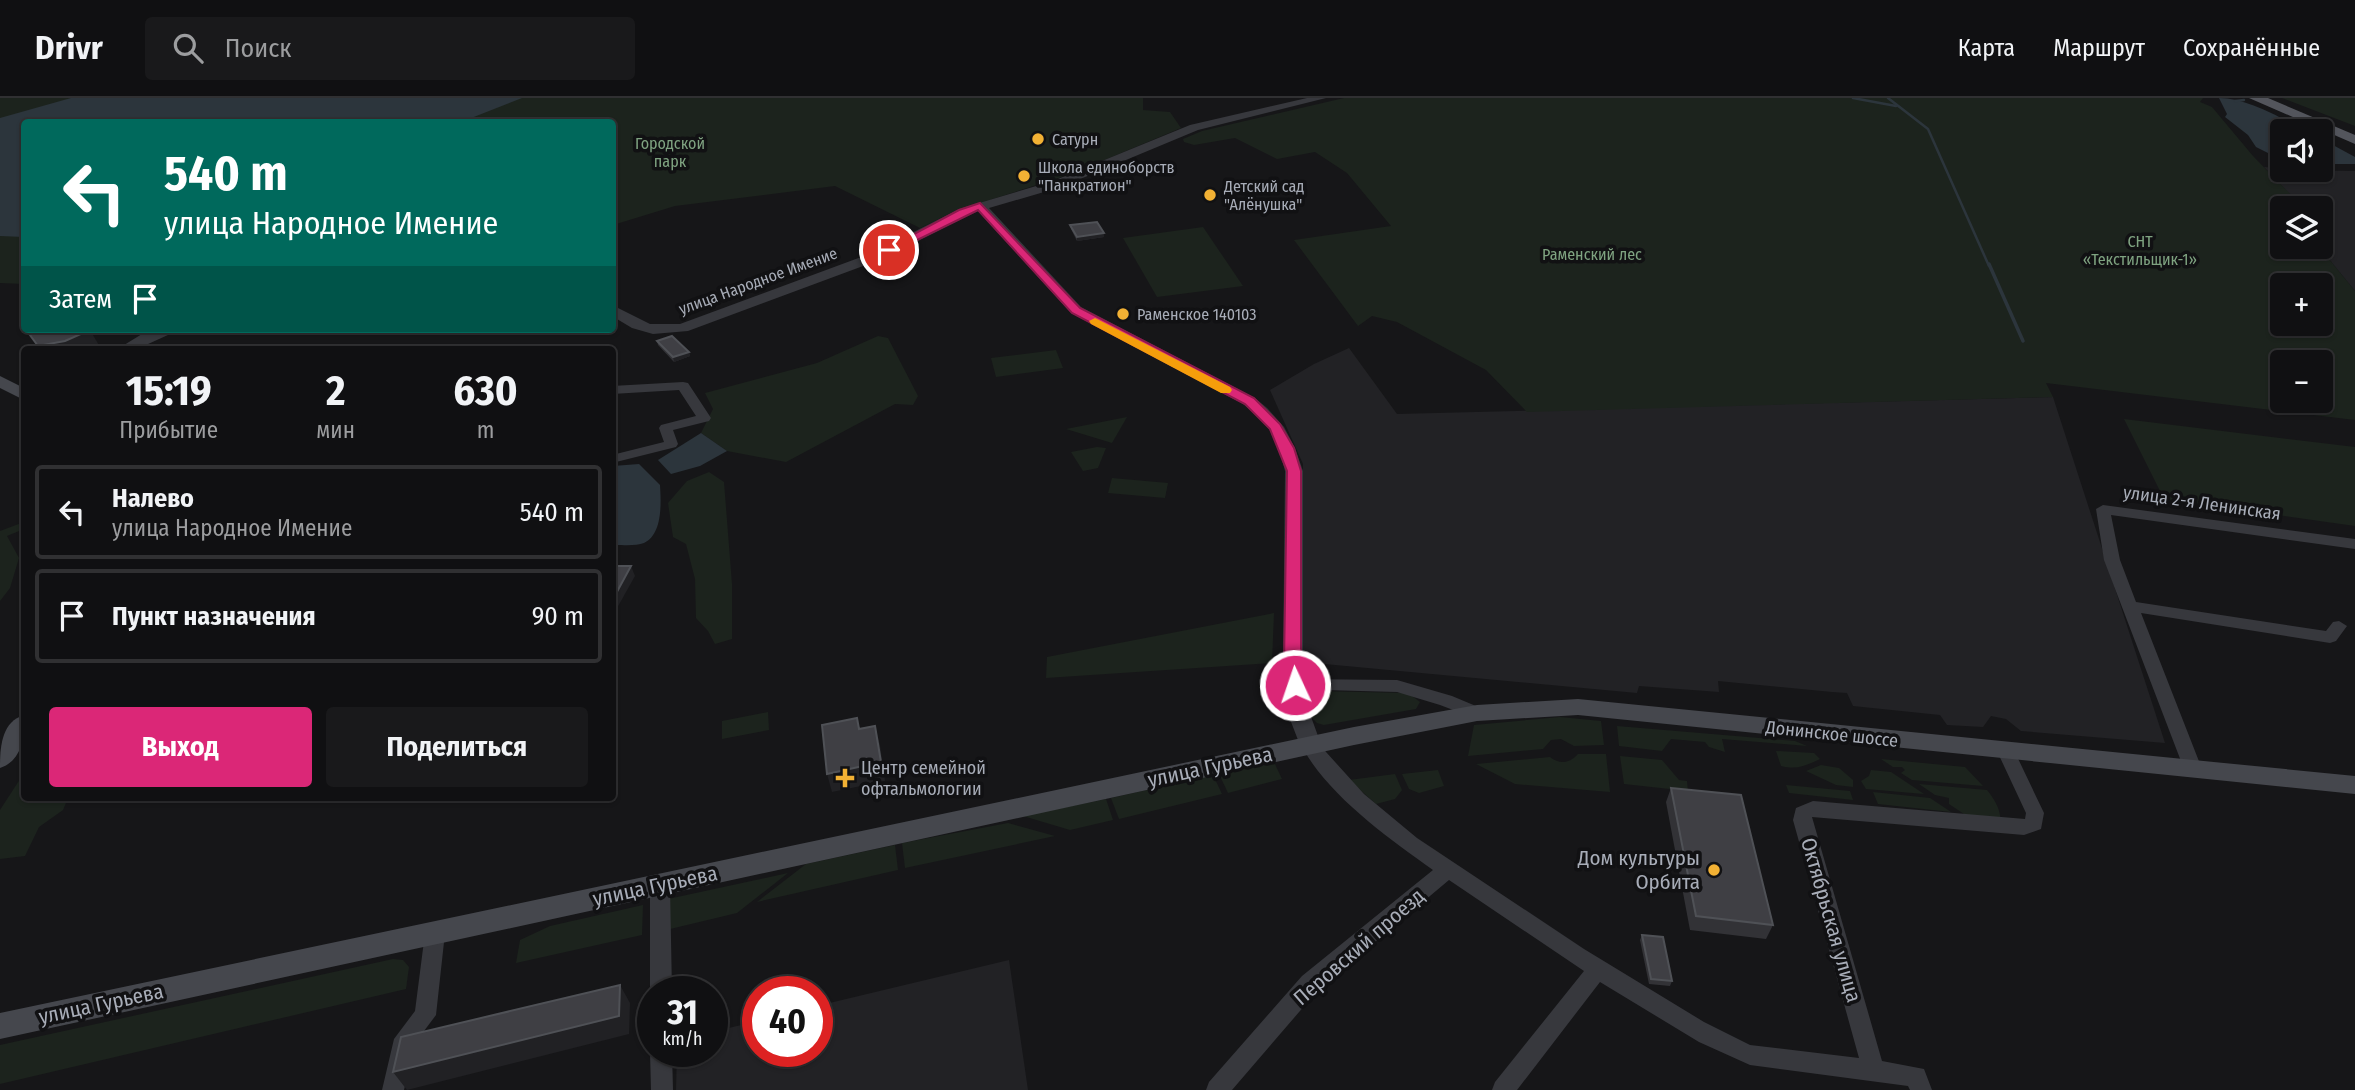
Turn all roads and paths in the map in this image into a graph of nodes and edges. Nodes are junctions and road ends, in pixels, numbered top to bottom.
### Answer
1 (1321, 98) edge
2 (2256, 98) edge
3 (2355, 140) edge
4 (980, 206) junction
5 (616, 312) edge
6 (160, 333) edge
7 (131, 346) edge
8 (0, 381) edge
9 (616, 390) edge
10 (21, 392) edge
11 (616, 457) edge
12 (2355, 544) edge
13 (2130, 606) junction
14 (2339, 626) dead end
15 (1295, 685) junction
16 (1477, 713) junction
17 (21, 728) edge
18 (1311, 747) junction
19 (2006, 751) junction
20 (0, 759) edge
21 (2193, 769) junction
22 (2355, 785) edge
23 (1447, 870) junction
24 (660, 886) junction
25 (435, 933) junction
26 (1597, 970) junction
27 (661, 976) edge
28 (0, 1026) edge
29 (662, 1067) edge
30 (1874, 1071) junction
31 (393, 1090) edge
32 (662, 1090) edge
33 (1217, 1090) edge
34 (1503, 1090) edge
35 (1921, 1090) edge

1 - 4 street, улица Народное Имение
2 - 3 main road
4 - 5 street, улица Народное Имение
4 - 15 street
6 - 7 street
8 - 10 main road
9 - 11 street
12 - 13 street, улица 2-я Ленинская
13 - 14 street
13 - 21 street, улица 2-я Ленинская
15 - 16 street
15 - 18 street
16 - 18 main road, Донинское шоссе
16 - 19 main road, Донинское шоссе
17 - 20 main road
18 - 23 street
18 - 24 main road, улица Гурьева
19 - 21 main road, Донинское шоссе
19 - 30 street, Октябрьская улица
21 - 22 main road, Донинское шоссе
23 - 26 street
23 - 33 street, Перовский проезд
24 - 25 main road, улица Гурьева
24 - 27 street
25 - 28 main road, улица Гурьева
25 - 31 street
26 - 30 street
26 - 34 street
29 - 32 street
30 - 35 street

